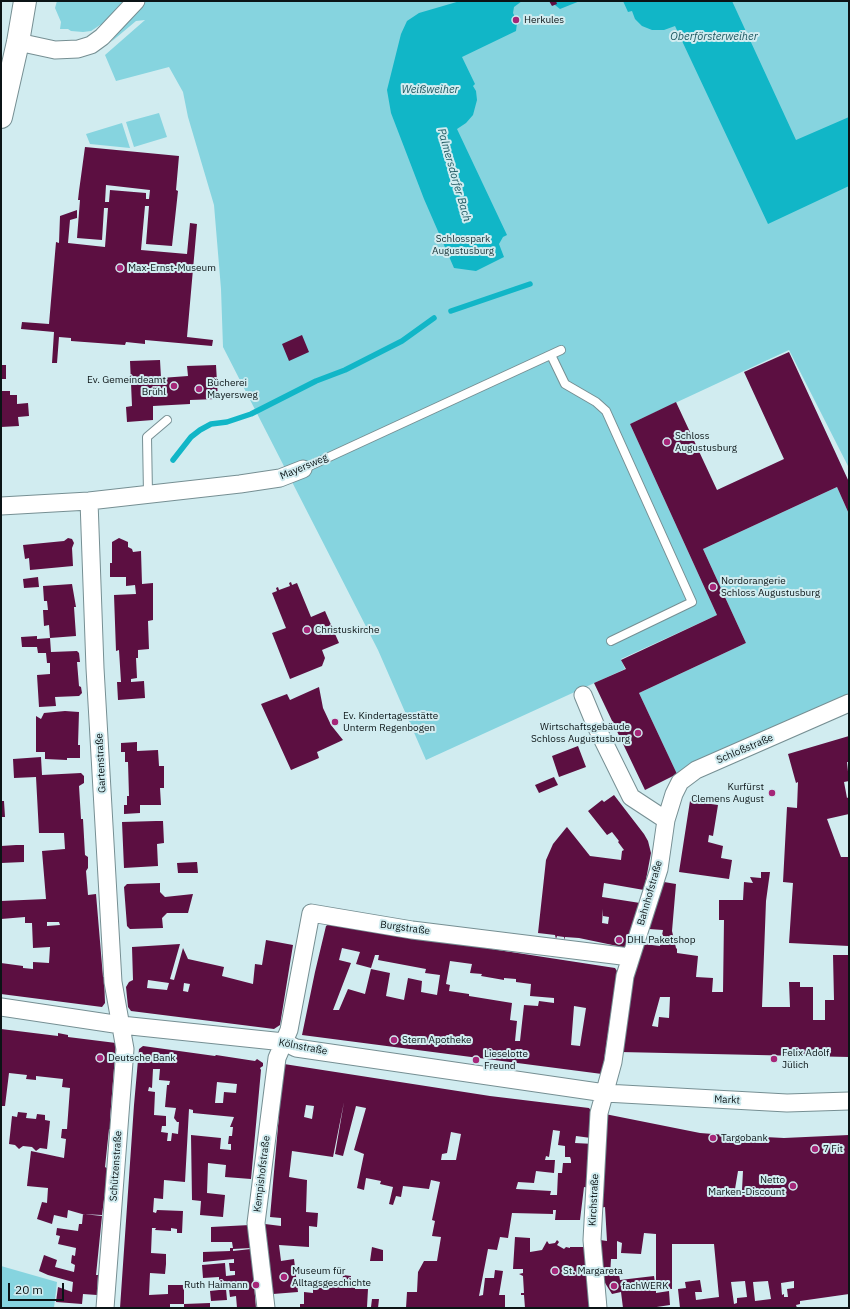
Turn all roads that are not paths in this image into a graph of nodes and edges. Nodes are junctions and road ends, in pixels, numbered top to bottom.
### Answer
1 (25, 1) edge
2 (136, 1) edge
3 (18, 42) junction
4 (1, 117) edge
5 (561, 350) dead end
6 (551, 355) junction
7 (167, 420) dead end
8 (303, 469) joint
9 (148, 494) junction
10 (89, 501) junction
11 (1, 506) edge
12 (611, 640) dead end
13 (583, 695) dead end
14 (849, 703) edge
15 (666, 820) junction
16 (630, 957) junction
17 (1, 1007) edge
18 (121, 1025) junction
19 (284, 1042) junction
20 (605, 1094) junction
21 (849, 1101) edge
22 (105, 1308) edge
23 (266, 1308) edge
24 (598, 1308) edge

1 - 3 main road
2 - 3 street
3 - 4 main road
5 - 6 lane, Mayersweg
6 - 8 lane, Mayersweg
6 - 12 lane
7 - 9 lane
8 - 9 street, Mayersweg
9 - 10 street, Mayersweg
10 - 11 street, Mayersweg
10 - 18 street, Gartenstraße
13 - 15 street
14 - 15 street, Schloßstraße
15 - 16 street, Bahnhofstraße
16 - 19 street, Burgstraße
16 - 20 street, Bahnhofstraße
17 - 18 street, Kölnstraße
18 - 19 street, Kölnstraße
18 - 22 street, Schützenstraße
19 - 20 street, Kölnstraße
19 - 23 street, Kempishofstraße
20 - 21 street, Markt
20 - 24 street, Kirchstraße

